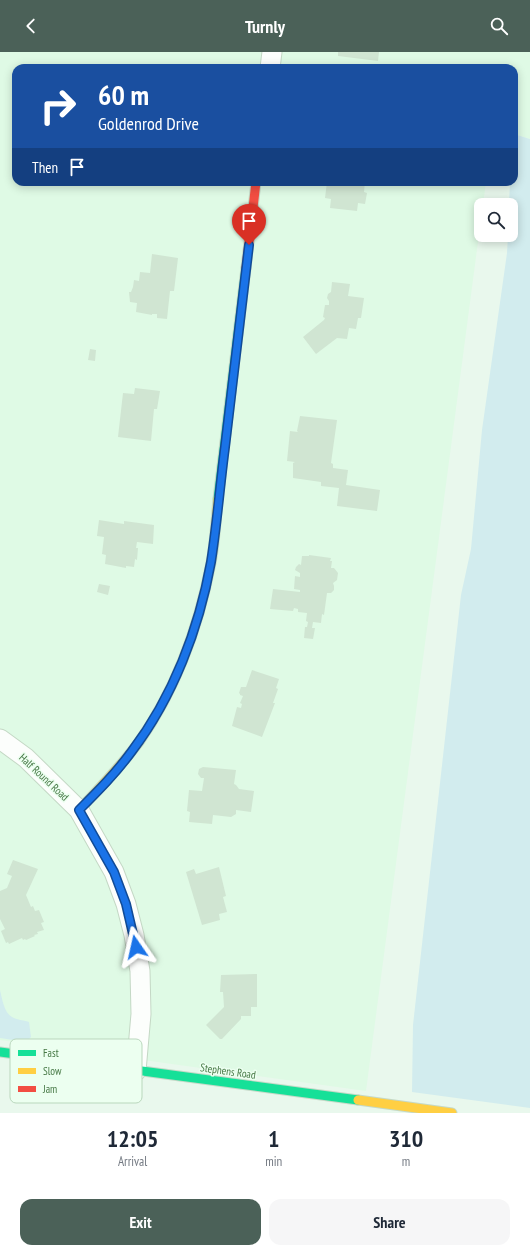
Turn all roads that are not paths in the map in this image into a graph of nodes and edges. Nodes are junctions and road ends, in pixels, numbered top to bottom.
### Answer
1 (272, 52) edge
2 (270, 64) edge
3 (256, 186) edge
4 (0, 739) edge
5 (79, 810) junction
6 (139, 1039) edge
7 (0, 1052) edge
8 (10, 1053) edge
9 (142, 1072) edge
10 (452, 1113) edge

1 - 2 street
3 - 5 street
4 - 5 street, Half Round Road
5 - 6 street, Half Round Road
7 - 8 street, Stephens Road
9 - 10 street, Stephens Road

